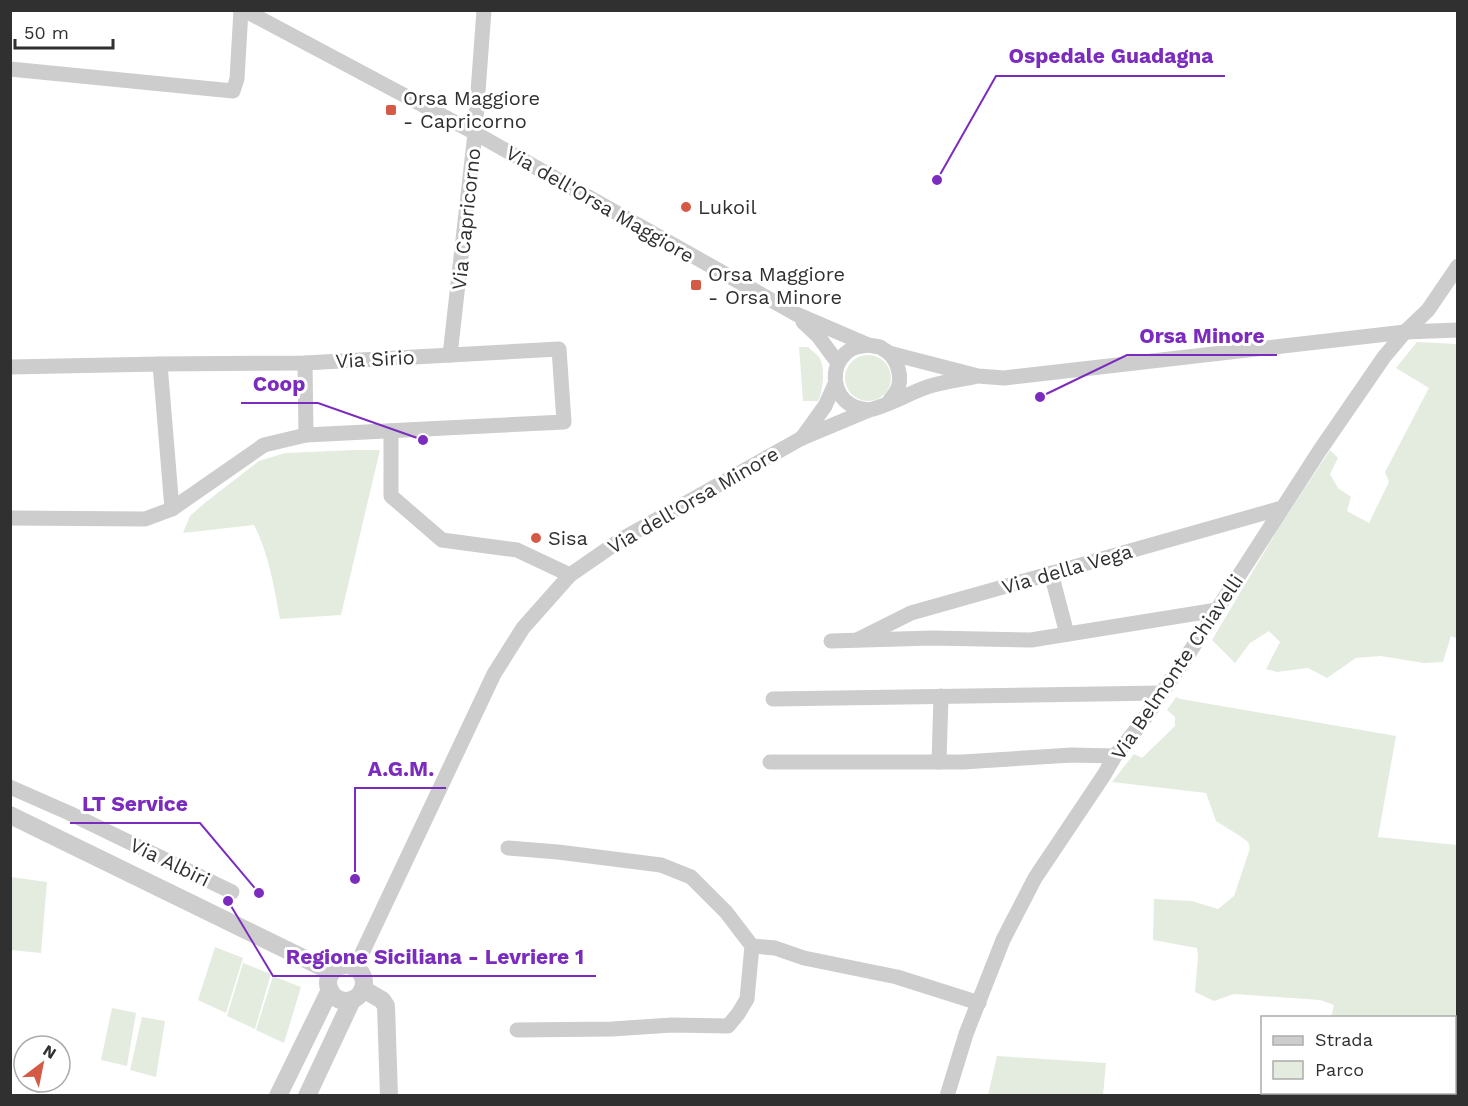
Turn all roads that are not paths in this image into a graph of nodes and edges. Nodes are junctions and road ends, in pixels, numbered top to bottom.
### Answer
1 (242, 10) edge
2 (484, 10) edge
3 (10, 69) edge
4 (476, 133) junction
5 (1458, 266) edge
6 (796, 314) junction
7 (1458, 330) edge
8 (1405, 332) junction
9 (868, 345) junction
10 (889, 353) junction
11 (450, 355) junction
12 (304, 363) junction
13 (838, 363) junction
14 (160, 364) junction
15 (10, 367) edge
16 (978, 376) junction
17 (836, 384) junction
18 (889, 402) junction
19 (869, 410) junction
20 (391, 431) junction
21 (306, 435) junction
22 (802, 438) junction
23 (1282, 508) junction
24 (172, 509) junction
25 (10, 518) edge
26 (1052, 573) junction
27 (570, 575) junction
28 (1217, 610) junction
29 (1067, 634) junction
30 (857, 640) junction
31 (831, 641) dead end
32 (1162, 693) junction
33 (941, 696) junction
34 (774, 699) dead end
35 (1115, 756) junction
36 (770, 762) dead end
37 (939, 762) junction
38 (10, 787) edge
39 (10, 815) edge
40 (508, 848) dead end
41 (232, 892) dead end
42 (752, 946) junction
43 (354, 968) junction
44 (332, 972) junction
45 (330, 990) junction
46 (357, 994) junction
47 (979, 1003) junction
48 (517, 1030) dead end
49 (278, 1095) edge
50 (307, 1095) edge
51 (389, 1095) edge
52 (947, 1095) edge

1 - 3 street
1 - 4 street, Via dell'Orsa Maggiore
2 - 4 street, Via Capricorno
4 - 6 street, Via dell'Orsa Maggiore
4 - 11 street, Via Capricorno
5 - 8 street, Via Belmonte Chiavelli
6 - 9 street
6 - 13 street
7 - 8 street
8 - 16 street
8 - 23 street, Via Belmonte Chiavelli
9 - 10 street
9 - 13 street
10 - 16 street
10 - 18 street
11 - 12 street, Via Sirio
11 - 20 street, Via Sirio
12 - 14 street, Via Sirio
12 - 21 street
13 - 17 street
14 - 15 street, Via Sirio
14 - 24 street
16 - 18 street
17 - 19 street
17 - 22 street
18 - 19 street
19 - 22 street, Via dell'Orsa Minore
20 - 21 street
20 - 27 street
21 - 24 street
22 - 27 street, Via dell'Orsa Minore
23 - 26 street, Via della Vega
23 - 28 street, Via Belmonte Chiavelli
24 - 25 street
26 - 29 street
26 - 30 street, Via della Vega
27 - 43 street, Via dell'Orsa Minore
28 - 29 street
28 - 32 street, Via Belmonte Chiavelli
29 - 30 street
30 - 31 street
32 - 33 street
32 - 35 street, Via Belmonte Chiavelli
33 - 34 street
33 - 37 street
35 - 37 street
35 - 47 street, Via Belmonte Chiavelli
36 - 37 street
38 - 41 street, Via Albiri
39 - 44 street
40 - 42 street
42 - 47 street
42 - 48 street
43 - 44 street
43 - 46 street
44 - 45 street
45 - 46 street
45 - 49 street
46 - 50 street
46 - 51 street
47 - 52 street, Via Belmonte Chiavelli

